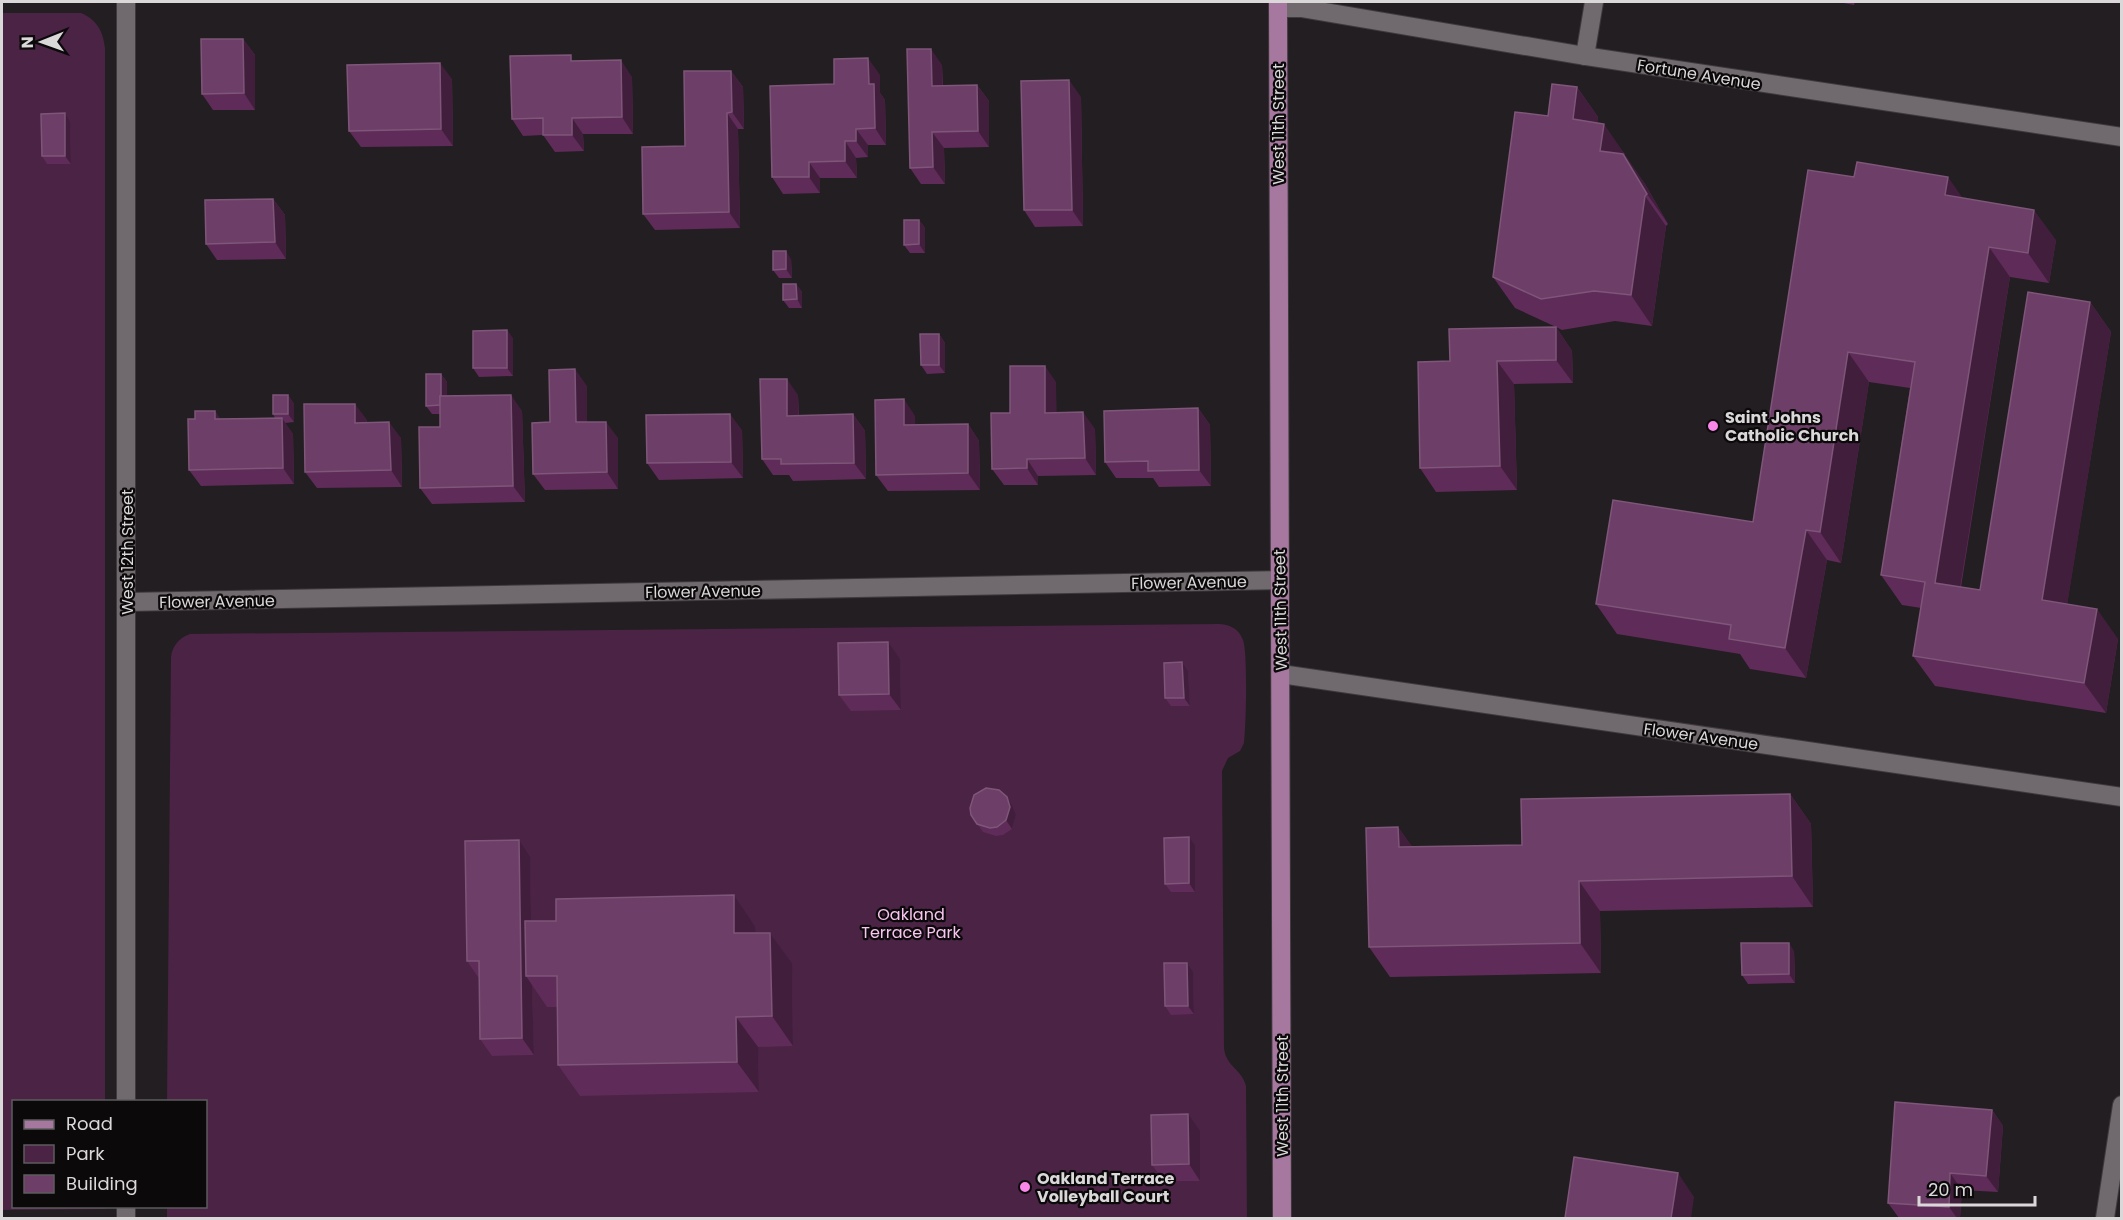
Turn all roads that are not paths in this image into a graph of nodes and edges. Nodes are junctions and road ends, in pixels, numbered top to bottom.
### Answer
1 (126, 2) edge
2 (1594, 2) edge
3 (1278, 5) edge
4 (1585, 56) junction
5 (2121, 137) edge
6 (1279, 580) junction
7 (127, 603) junction
8 (1281, 674) junction
9 (2121, 797) edge
10 (126, 1100) edge
11 (2121, 1105) edge
12 (1282, 1218) edge
13 (2105, 1218) edge

1 - 7 street, West 12th Street
2 - 4 street
3 - 4 street, Fortune Avenue
3 - 6 main road, West 11th Street
4 - 5 street, Fortune Avenue
6 - 7 street, Flower Avenue
6 - 8 main road, West 11th Street
7 - 10 street, West 12th Street
8 - 9 street, Flower Avenue
8 - 12 main road, West 11th Street
11 - 13 street

